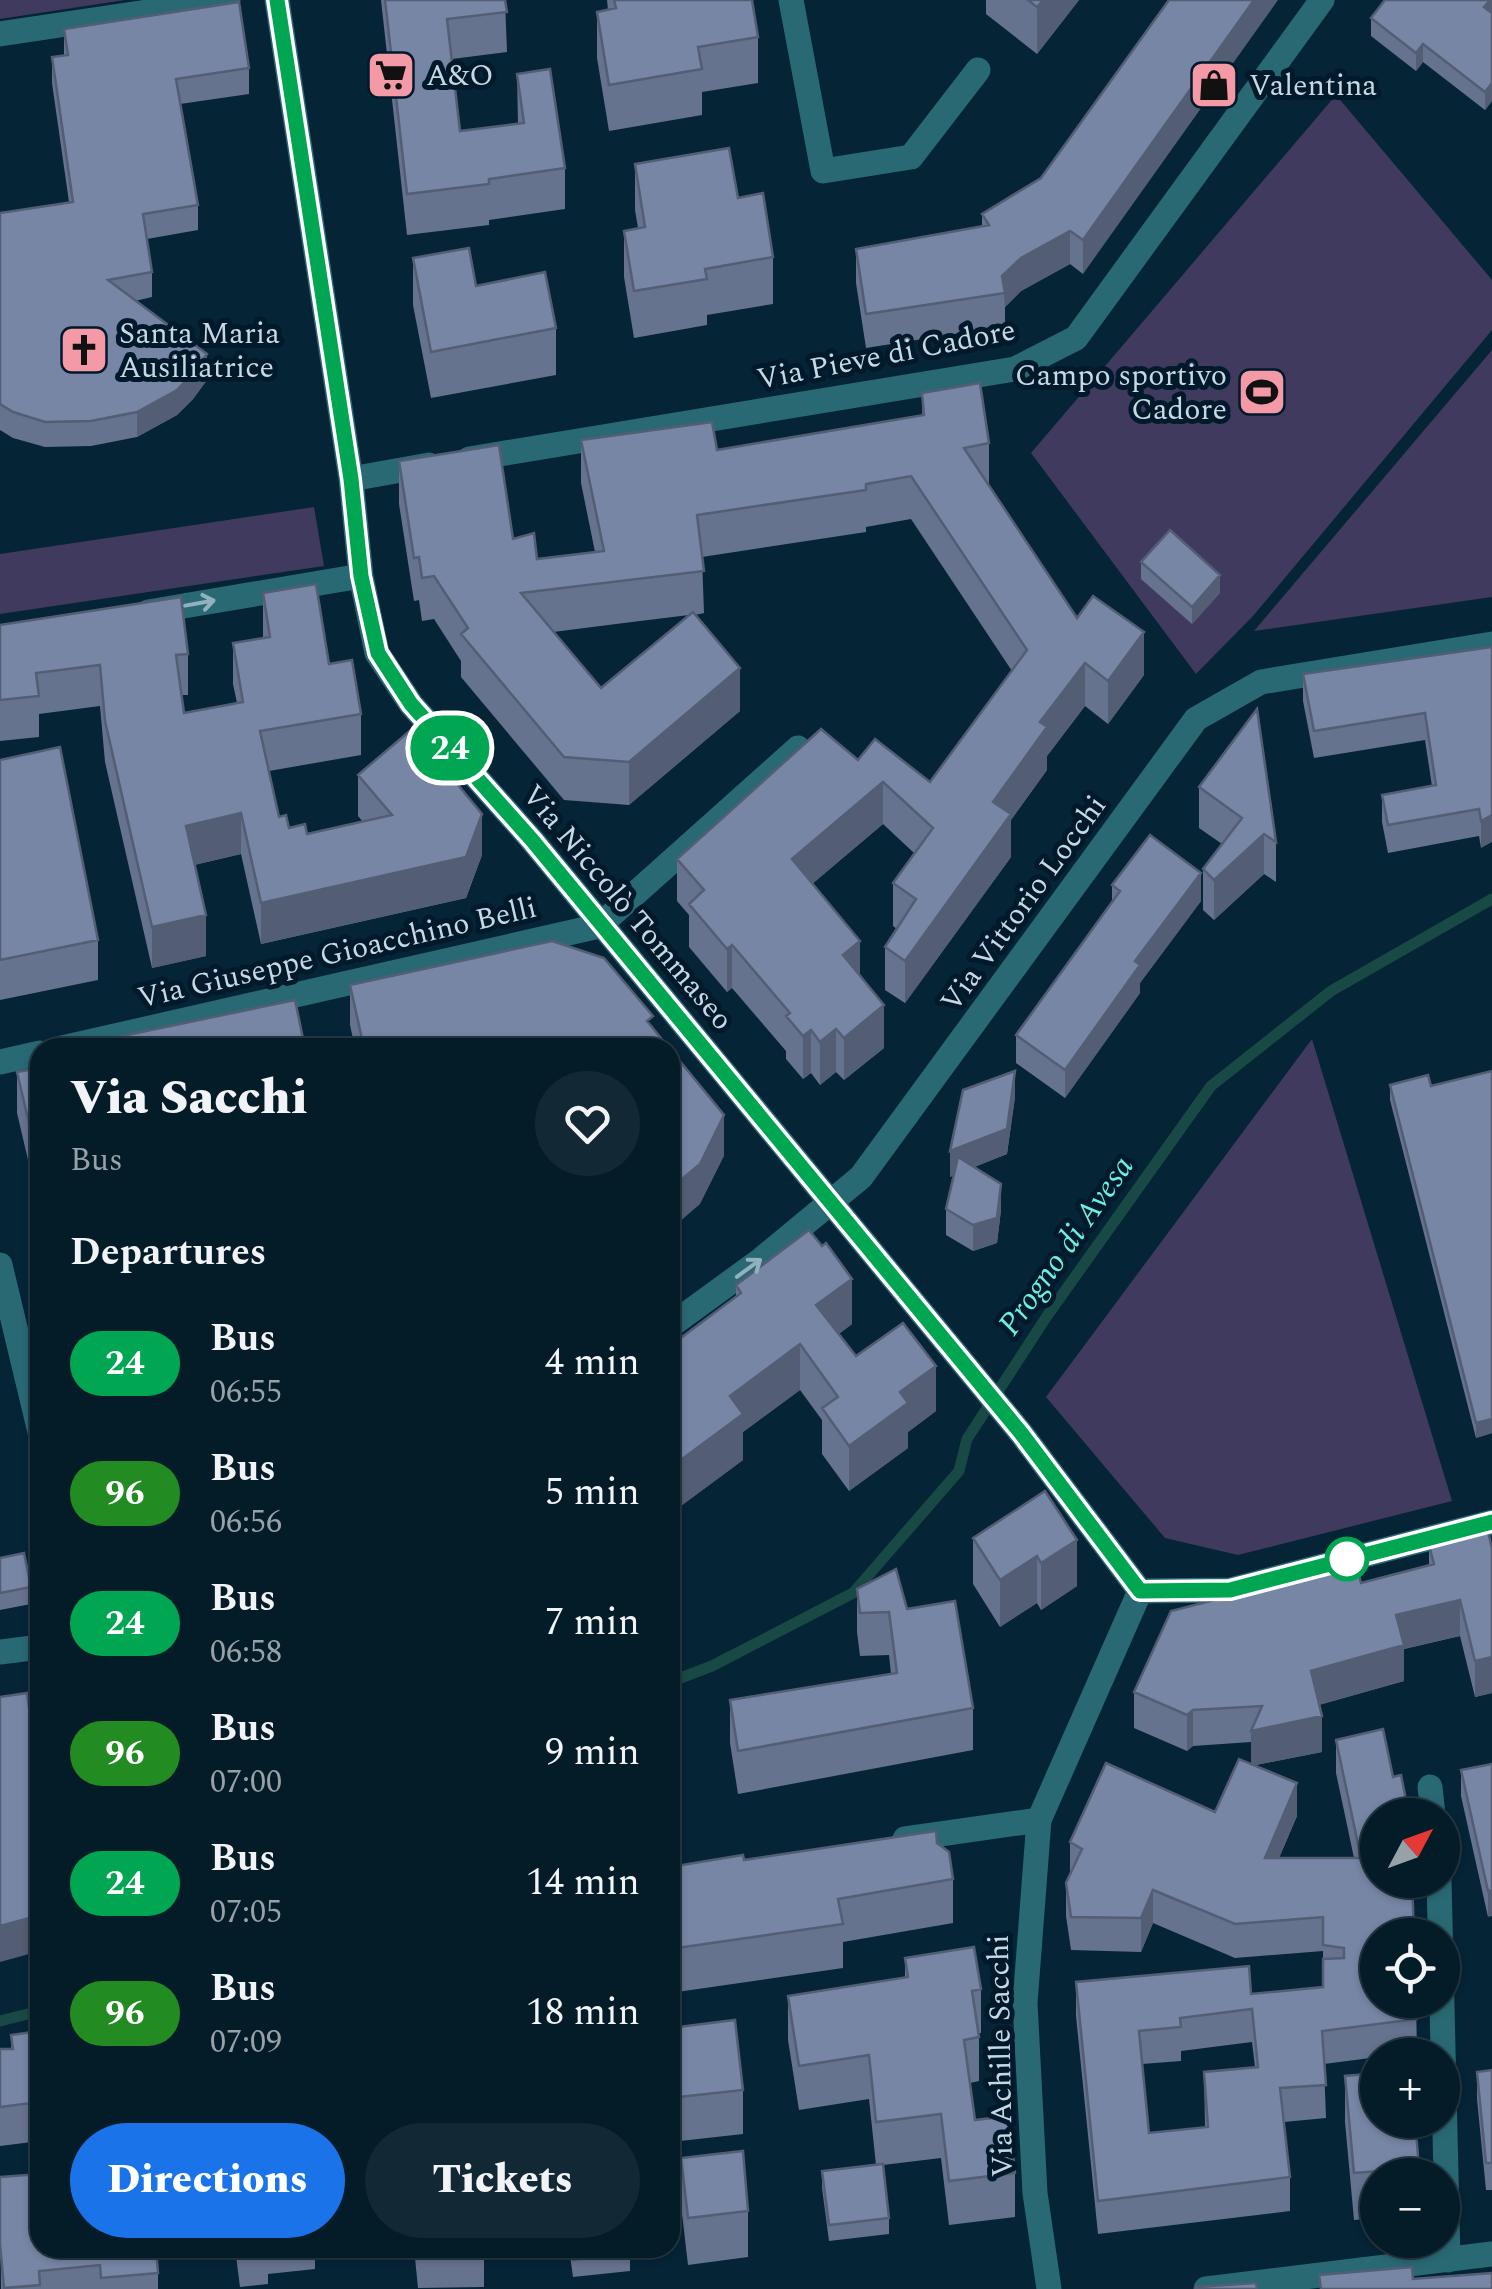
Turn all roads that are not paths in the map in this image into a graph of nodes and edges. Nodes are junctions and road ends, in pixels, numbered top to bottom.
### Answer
1 (228, 0) edge
2 (277, 0) edge
3 (790, 0) edge
4 (1322, 0) edge
5 (0, 34) edge
6 (978, 70) dead end
7 (351, 479) junction
8 (361, 576) junction
9 (114, 618) edge
10 (1492, 644) edge
11 (798, 748) edge
12 (600, 926) junction
13 (106, 1038) edge
14 (30, 1054) edge
15 (0, 1062) edge
16 (833, 1202) junction
17 (0, 1265) edge
18 (680, 1318) edge
19 (30, 1390) edge
20 (1492, 1522) edge
21 (1140, 1591) junction
22 (30, 1648) edge
23 (0, 1652) edge
24 (1430, 1787) dead end
25 (1431, 1798) edge
26 (1039, 1820) junction
27 (884, 1842) edge
28 (1439, 1898) edge
29 (1492, 2254) edge
30 (1448, 2260) junction
31 (1049, 2289) edge
32 (1206, 2289) edge

1 - 5 street
2 - 7 street, Via Niccolò Tommaseo
3 - 6 street
4 - 7 street, Via Pieve di Cadore
7 - 8 street, Via Niccolò Tommaseo
9 -> 8 street
8 - 12 street, Via Niccolò Tommaseo
10 - 16 street, Via Vittorio Locchi
11 - 12 street, Via Giuseppe Gioacchino Belli
12 - 13 street, Via Giuseppe Gioacchino Belli
12 - 16 street, Via Niccolò Tommaseo
14 - 15 street
18 -> 16 street, Via Vittorio Locchi
16 - 21 street, Via Niccolò Tommaseo
17 - 19 street
20 - 21 street
21 - 26 street, Via Achille Sacchi
22 - 23 street
24 - 25 street
26 - 27 street
26 - 31 street, Via Achille Sacchi
28 - 30 street
29 - 30 street
30 - 32 street

